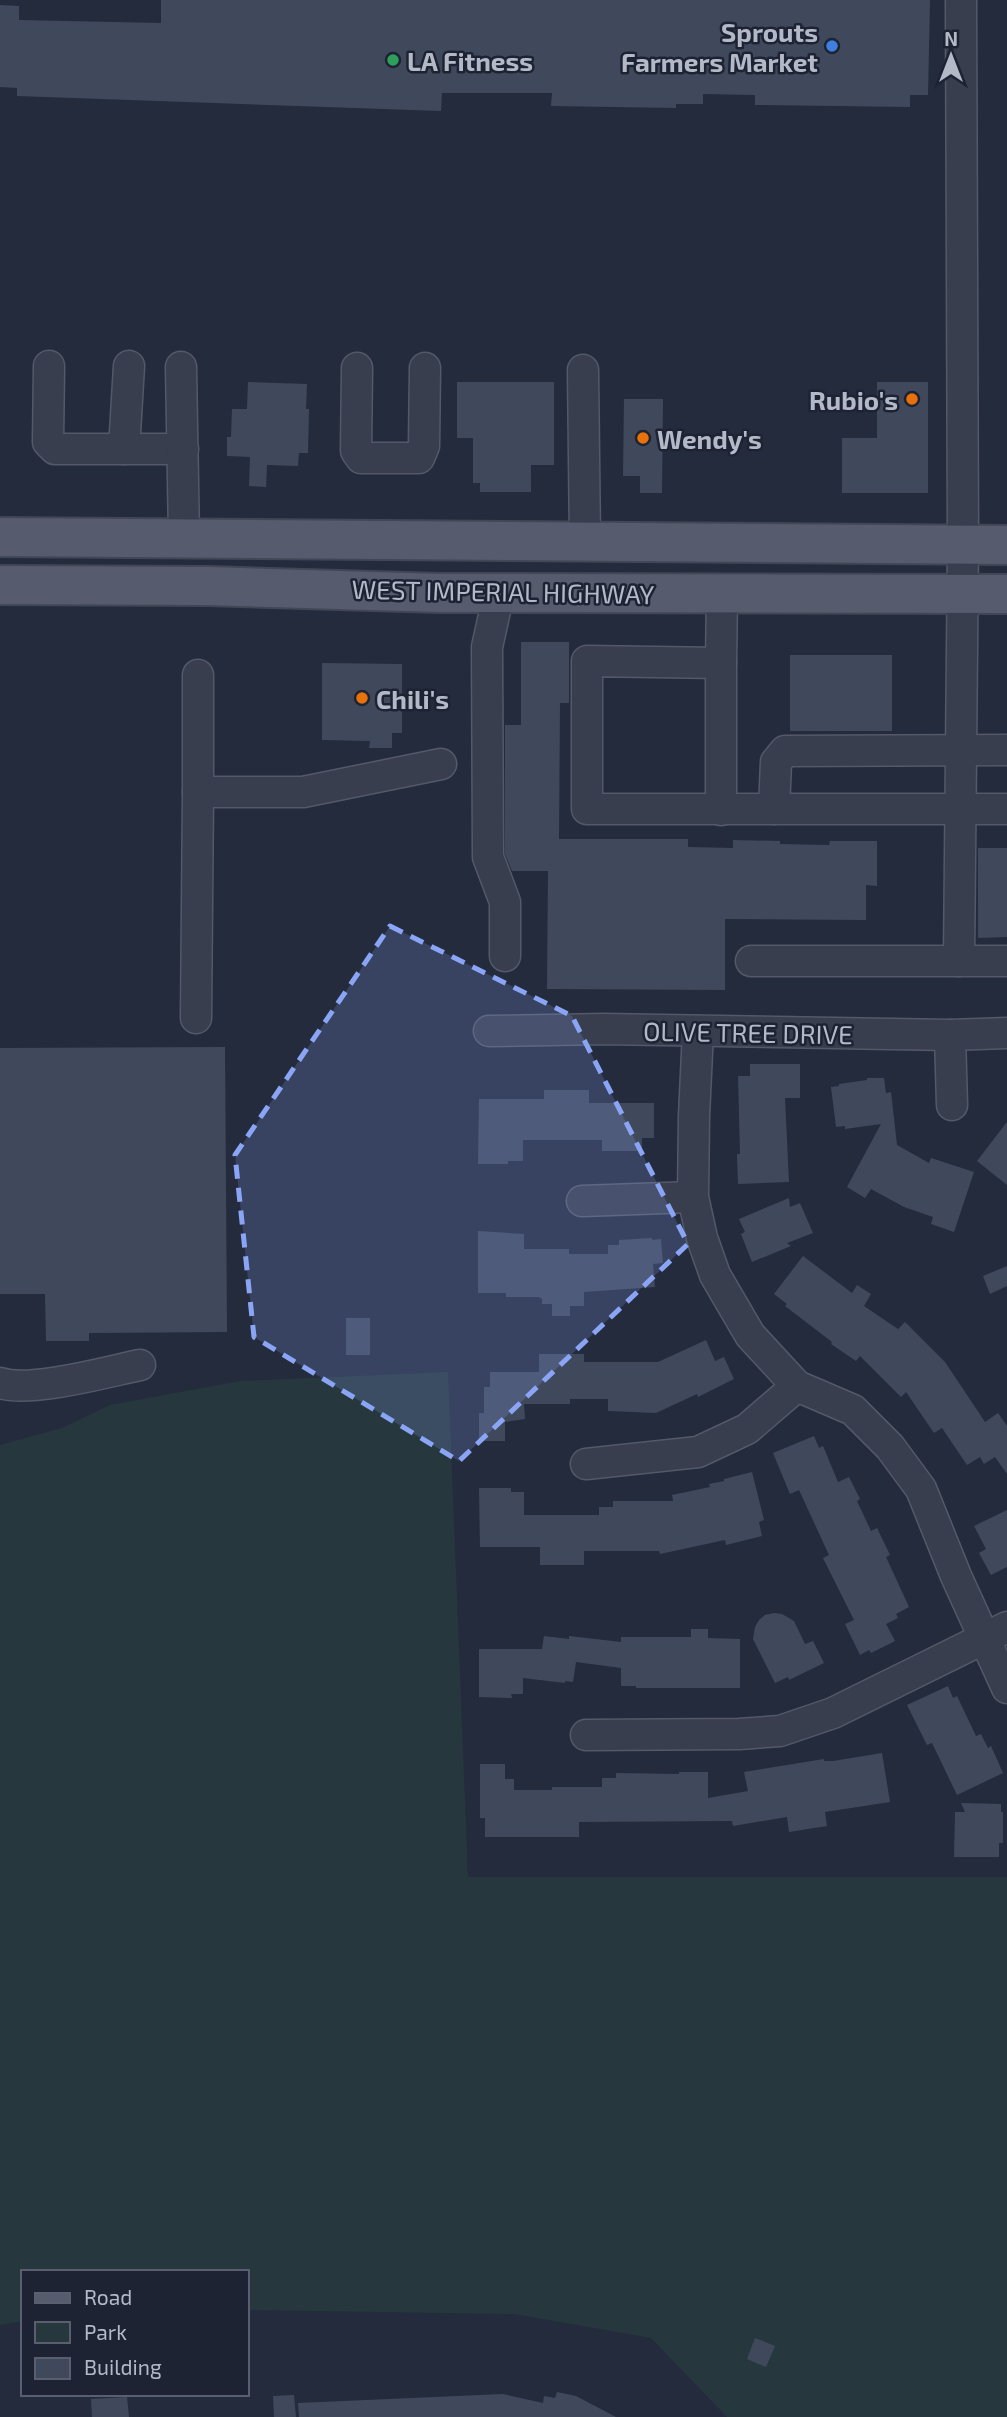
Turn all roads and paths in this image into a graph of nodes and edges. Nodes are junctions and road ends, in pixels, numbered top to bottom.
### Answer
1 (961, 0) edge
2 (49, 366) dead end
3 (129, 366) dead end
4 (181, 367) dead end
5 (357, 368) dead end
6 (425, 369) dead end
7 (583, 370) dead end
8 (124, 449) junction
9 (183, 449) junction
10 (0, 537) edge
11 (184, 538) junction
12 (597, 543) junction
13 (963, 545) junction
14 (1007, 545) edge
15 (0, 585) edge
16 (440, 593) junction
17 (495, 593) junction
18 (722, 593) junction
19 (963, 594) junction
20 (1007, 594) edge
21 (721, 663) junction
22 (198, 675) dead end
23 (1007, 750) edge
24 (960, 751) junction
25 (441, 764) dead end
26 (198, 792) junction
27 (774, 809) junction
28 (959, 809) junction
29 (1007, 809) edge
30 (721, 810) junction
31 (505, 956) dead end
32 (751, 961) dead end
33 (959, 961) junction
34 (1007, 961) edge
35 (196, 1018) dead end
36 (489, 1031) dead end
37 (698, 1031) junction
38 (1007, 1033) edge
39 (950, 1035) junction
40 (952, 1105) dead end
41 (693, 1197) junction
42 (582, 1201) dead end
43 (140, 1365) dead end
44 (0, 1382) edge
45 (797, 1386) junction
46 (586, 1464) dead end
47 (995, 1633) edge
48 (1007, 1688) edge
49 (586, 1735) dead end

1 - 13 street
2 - 8 street
3 - 8 street
4 - 9 street
5 - 6 street
7 - 12 street
8 - 9 street
9 - 11 street
10 - 11 main road, WEST IMPERIAL HIGHWAY
11 - 12 main road, WEST IMPERIAL HIGHWAY
12 - 13 main road, WEST IMPERIAL HIGHWAY
12 - 16 main road
13 - 14 main road, WEST IMPERIAL HIGHWAY
13 - 19 street
15 - 16 main road, WEST IMPERIAL HIGHWAY
16 - 17 main road, WEST IMPERIAL HIGHWAY
17 - 18 main road, WEST IMPERIAL HIGHWAY
17 - 31 street
18 - 19 main road, WEST IMPERIAL HIGHWAY
18 - 21 street
19 - 20 main road, WEST IMPERIAL HIGHWAY
19 - 24 street
21 - 30 street
21 - 30 street
22 - 26 street
23 - 24 street
24 - 27 street
24 - 28 street
25 - 26 street
26 - 35 street
27 - 28 street
27 - 30 street
28 - 29 street
28 - 33 street
32 - 33 street
33 - 34 street
36 - 37 street, OLIVE TREE DRIVE
37 - 39 street, OLIVE TREE DRIVE
37 - 41 street
38 - 39 street, OLIVE TREE DRIVE
39 - 40 street
41 - 42 street
41 - 45 street
43 - 44 street
45 - 46 street
45 - 47 street
47 - 48 street
47 - 49 street

